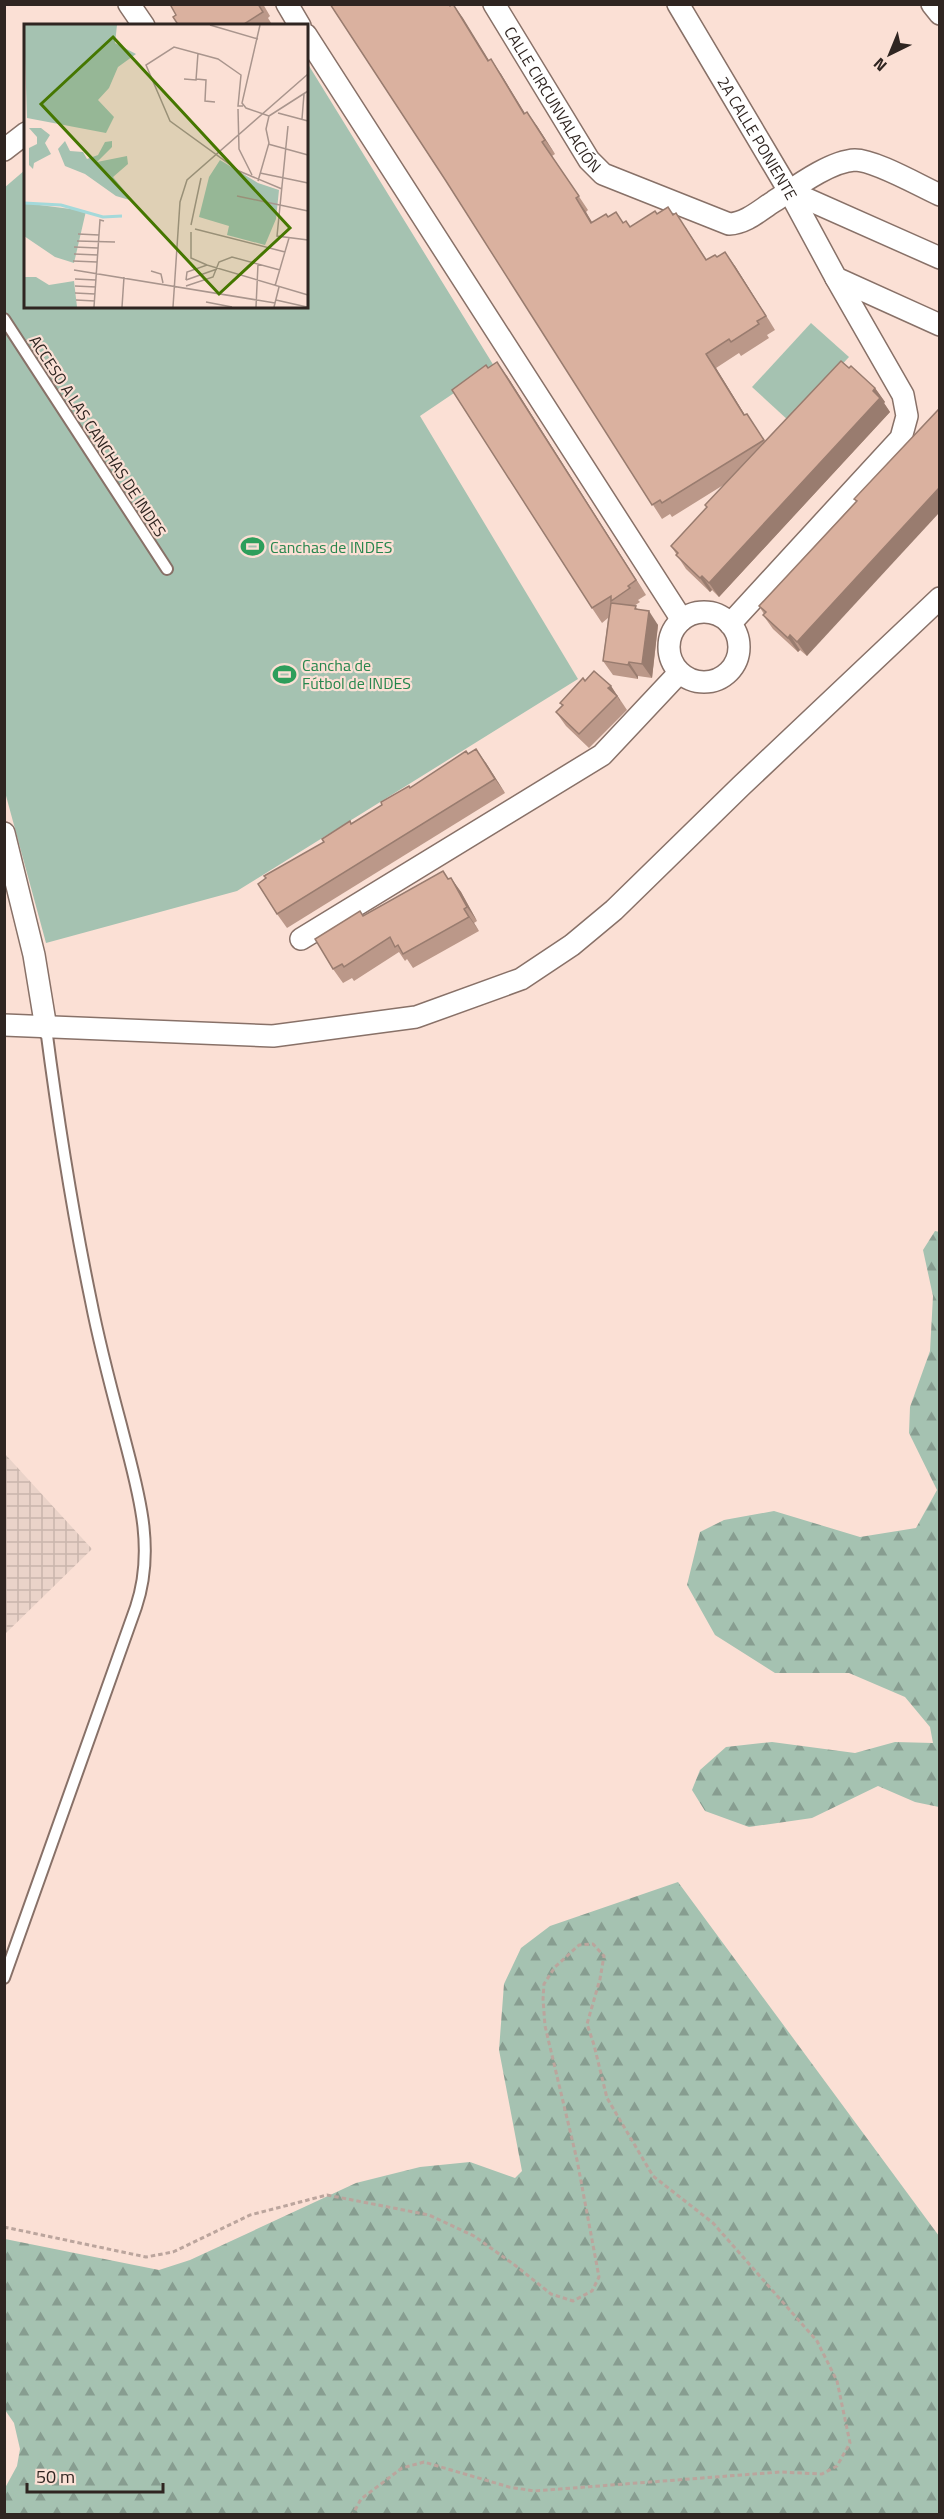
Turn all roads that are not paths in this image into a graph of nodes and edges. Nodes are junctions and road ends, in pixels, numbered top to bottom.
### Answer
1 (129, 4) edge
2 (287, 4) edge
3 (494, 4) edge
4 (678, 4) edge
5 (932, 4) edge
6 (939, 14) edge
7 (143, 24) edge
8 (299, 24) edge
9 (308, 38) edge
10 (24, 135) edge
11 (4, 150) edge
12 (789, 192) junction
13 (939, 195) edge
14 (939, 258) edge
15 (836, 278) junction
16 (4, 319) edge
17 (939, 325) edge
18 (167, 568) dead end
19 (939, 598) edge
20 (682, 620) junction
21 (729, 624) junction
22 (679, 673) junction
23 (4, 833) edge
24 (302, 939) dead end
25 (4, 1025) edge
26 (46, 1028) junction
27 (4, 1978) edge

1 - 7 street
2 - 8 street
3 - 12 street, CALLE CIRCUNVALACIÓN
4 - 12 street, 2A CALLE PONIENTE
5 - 6 street
9 - 20 street
10 - 11 street
12 - 13 street, CALLE CIRCUNVALACIÓN
12 - 14 street, 2A CALLE PONIENTE
12 - 15 street
15 - 17 street
15 - 21 street
16 - 18 lane, ACCESO A LAS CANCHAS DE INDES
19 - 26 street
20 - 21 street
20 - 22 street
21 - 22 street
22 - 24 street
23 - 26 street
25 - 26 street
26 - 27 lane

